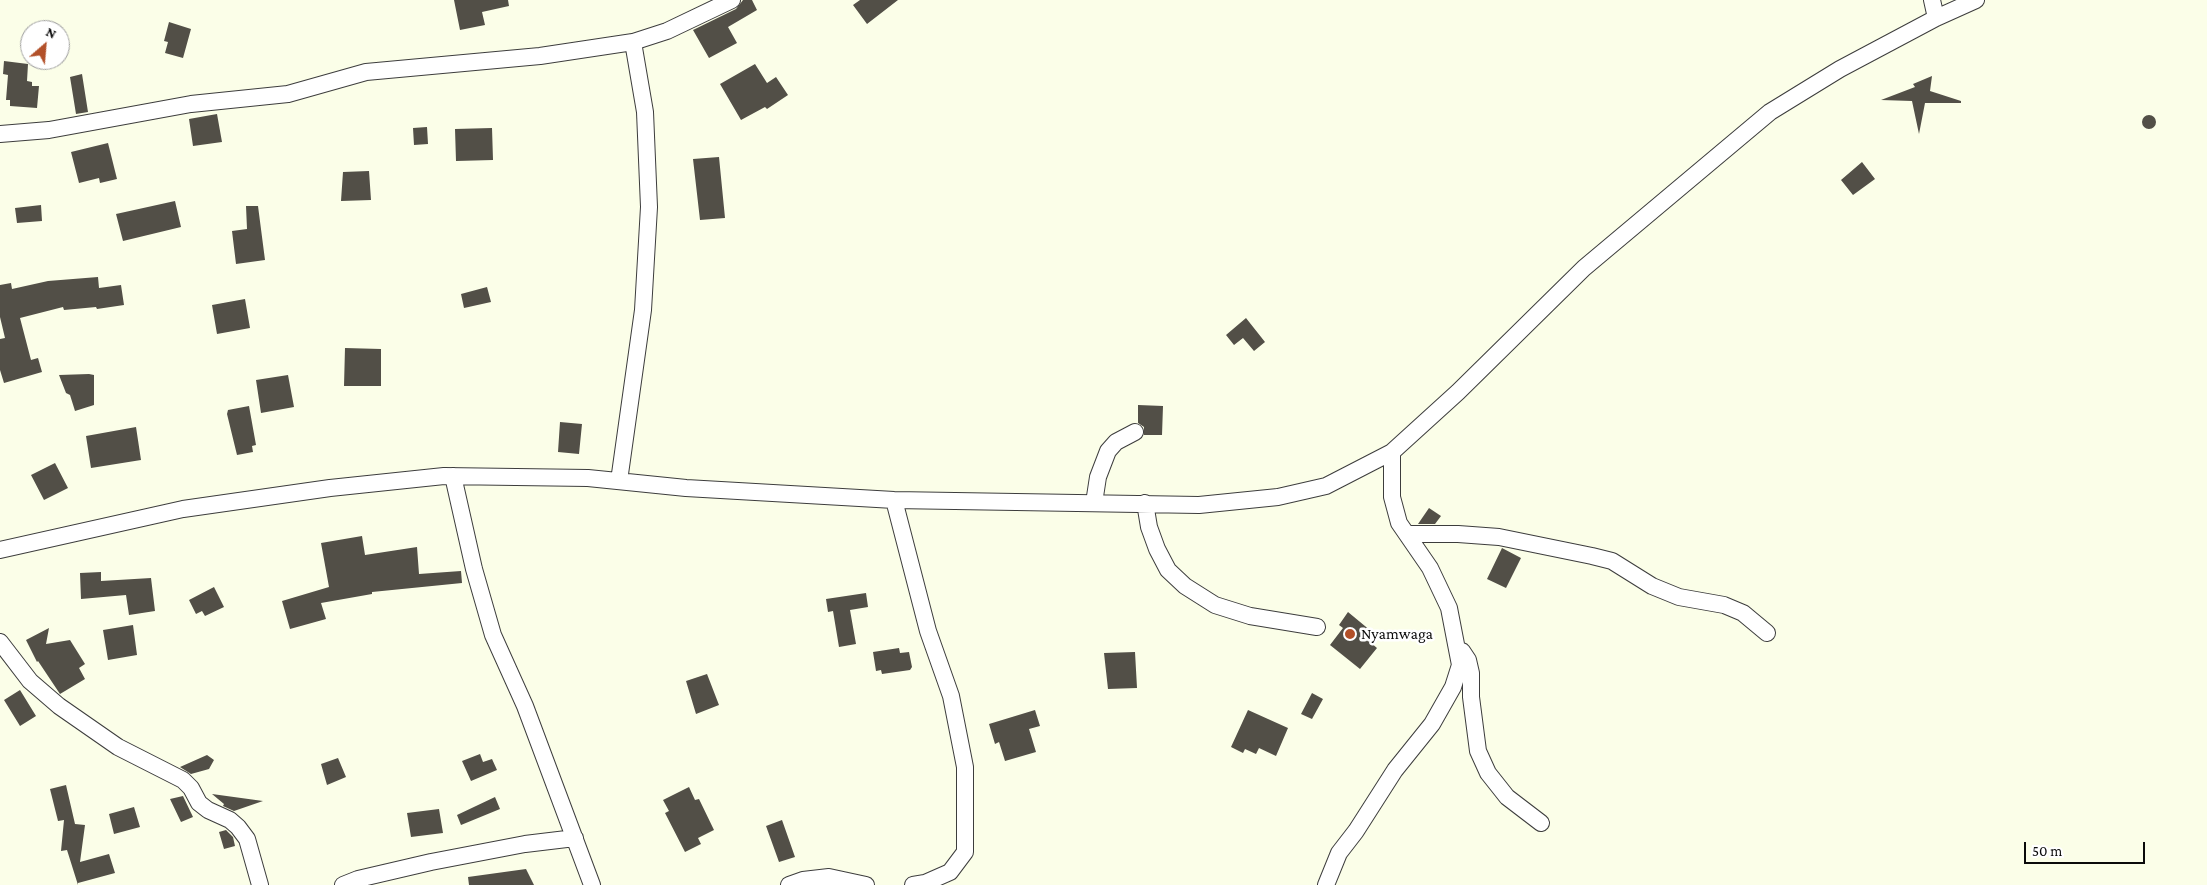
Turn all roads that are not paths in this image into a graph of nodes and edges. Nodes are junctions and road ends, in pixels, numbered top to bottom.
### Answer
1 (732, 0) edge
2 (1932, 0) edge
3 (1976, 0) edge
4 (1936, 18) junction
5 (633, 42) junction
6 (0, 134) edge
7 (1135, 432) dead end
8 (1392, 452) junction
9 (453, 476) junction
10 (619, 481) junction
11 (894, 500) junction
12 (1094, 503) junction
13 (1144, 503) junction
14 (1407, 534) junction
15 (0, 550) edge
16 (1317, 627) dead end
17 (1767, 633) dead end
18 (0, 642) edge
19 (1456, 643) junction
20 (1541, 823) dead end
21 (575, 838) junction
22 (846, 883) edge
23 (260, 885) edge
24 (343, 885) edge
25 (592, 885) edge
26 (789, 885) edge
27 (866, 885) edge
28 (913, 885) edge
29 (1326, 885) edge

1 - 5 street
2 - 4 street
3 - 4 street
4 - 8 street
5 - 6 street
5 - 10 street
7 - 12 street
8 - 13 street
8 - 14 street
9 - 10 street
9 - 15 street
9 - 21 street
10 - 11 street
11 - 12 street
11 - 28 street
12 - 13 street
13 - 16 street
14 - 17 street
14 - 19 street
18 - 23 street
19 - 20 street
19 - 29 street
21 - 24 street
21 - 25 street
22 - 26 street
22 - 27 street

